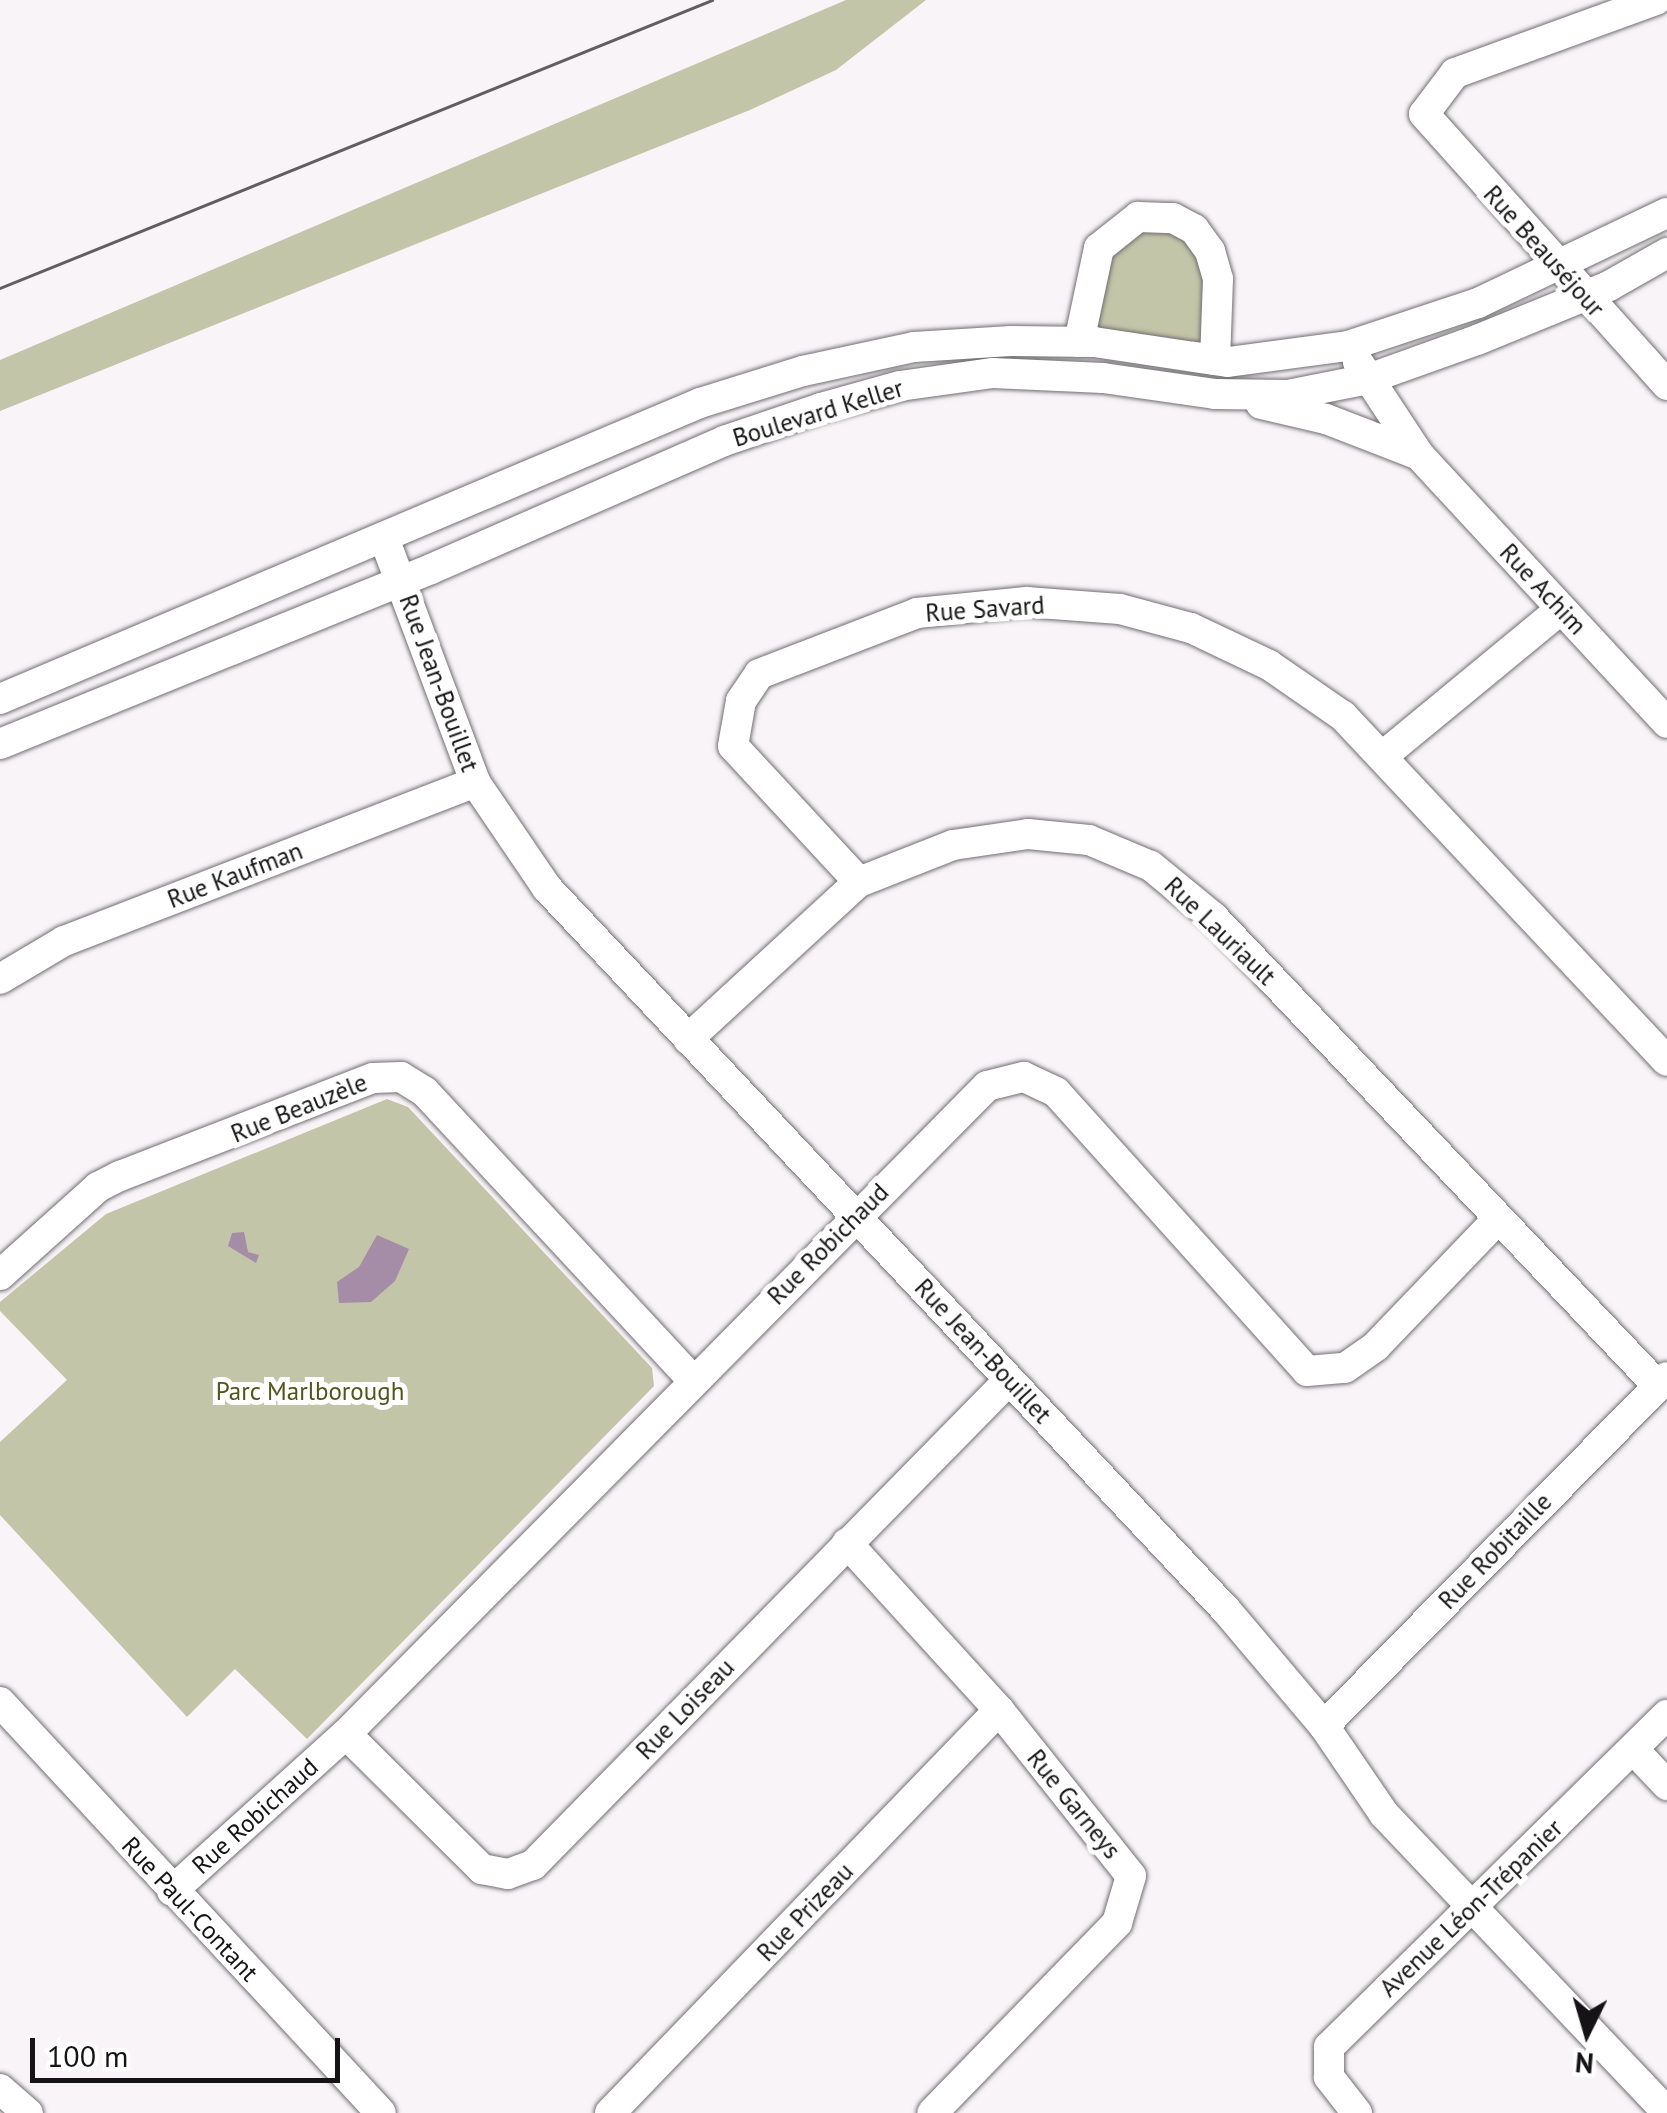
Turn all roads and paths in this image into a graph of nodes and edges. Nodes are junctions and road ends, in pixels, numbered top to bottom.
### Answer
1 (1656, 0) edge
2 (1667, 212) edge
3 (1667, 253) edge
4 (1557, 268) junction
5 (1584, 297) junction
6 (1079, 342) junction
7 (1348, 346) junction
8 (1215, 360) junction
9 (1368, 379) junction
10 (1667, 385) edge
11 (1218, 394) junction
12 (1419, 455) junction
13 (384, 538) junction
14 (402, 581) junction
15 (1561, 608) junction
16 (0, 699) edge
17 (1667, 723) edge
18 (0, 744) edge
19 (1384, 755) junction
20 (475, 782) junction
21 (859, 882) junction
22 (0, 979) edge
23 (688, 1040) junction
24 (1667, 1061) edge
25 (856, 1216) junction
26 (1496, 1220) junction
27 (0, 1275) edge
28 (692, 1379) junction
29 (1010, 1380) junction
30 (1662, 1381) edge
31 (847, 1543) junction
32 (0, 1702) edge
33 (999, 1710) junction
34 (1667, 1715) edge
35 (1324, 1726) junction
36 (346, 1734) junction
37 (1633, 1749) junction
38 (1667, 1785) edge
39 (172, 1891) junction
40 (1473, 1906) junction
41 (0, 2089) edge
42 (1667, 2112) edge
43 (28, 2113) edge
44 (381, 2113) edge
45 (610, 2113) edge
46 (932, 2113) edge
47 (1358, 2113) edge

1 - 4 street, Rue Beauséjour
2 - 4 street, Boulevard Keller
3 - 5 street, Boulevard Keller
4 - 5 street, Rue Beauséjour
4 - 7 street, Boulevard Keller
5 - 9 street, Boulevard Keller
5 - 10 street, Rue Beauséjour
6 - 8 street, Boulevard Keller
6 - 8 street
6 - 13 street, Boulevard Keller
7 - 8 street, Boulevard Keller
7 - 9 street, Rue Achim
9 - 11 street, Boulevard Keller
9 - 12 street, Rue Achim
11 - 12 street, Rue Achim
11 - 14 street, Boulevard Keller
12 - 15 street, Rue Achim
13 - 14 street, Rue Jean-Bouillet
13 - 16 street, Boulevard Keller
14 - 18 street, Boulevard Keller
14 - 20 street, Rue Jean-Bouillet
15 - 17 street, Rue Achim
15 - 19 street
19 - 21 street, Rue Savard
19 - 24 street, Rue Savard
20 - 22 street, Rue Kaufman
20 - 23 street, Rue Jean-Bouillet
21 - 23 street, Rue Lauriault
21 - 26 street, Rue Lauriault
23 - 25 street, Rue Jean-Bouillet
25 - 26 street, Rue Robichaud
25 - 28 street, Rue Robichaud
25 - 29 street, Rue Jean-Bouillet
26 - 30 street, Rue Lauriault
27 - 28 street, Rue Beauzèle
28 - 36 street, Rue Robichaud
29 - 31 street, Rue Loiseau
29 - 35 street, Rue Jean-Bouillet
30 - 35 street, Rue Robitaille
31 - 33 street, Rue Garneys
31 - 36 street, Rue Loiseau
32 - 39 street, Rue Paul-Contant
33 - 45 street, Rue Prizeau
33 - 46 street, Rue Garneys
34 - 37 street, Avenue Léon-Trépanier
35 - 40 street, Rue Jean-Bouillet
36 - 39 street, Rue Robichaud
37 - 38 street
37 - 40 street, Avenue Léon-Trépanier
39 - 44 street, Rue Paul-Contant
40 - 42 street, Rue Jean-Bouillet
40 - 47 street, Avenue Léon-Trépanier
41 - 43 street

